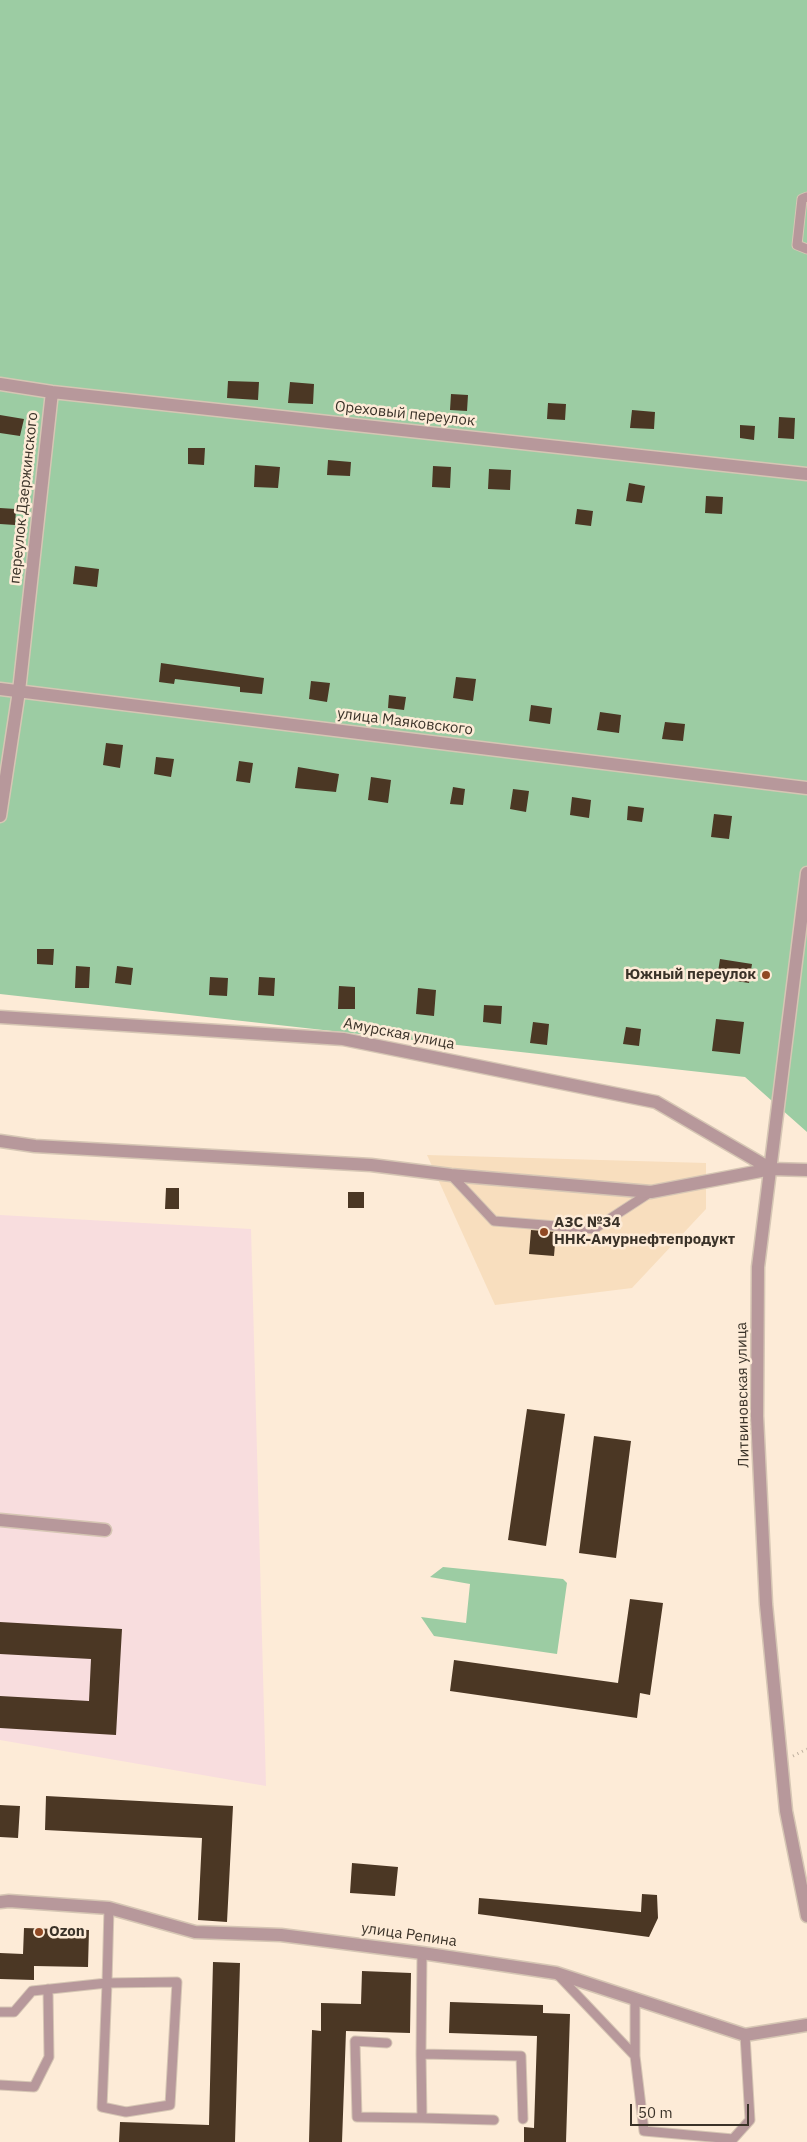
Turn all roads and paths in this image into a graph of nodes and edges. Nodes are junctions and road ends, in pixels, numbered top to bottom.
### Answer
1 (807, 197) edge
2 (807, 249) edge
3 (0, 384) edge
4 (52, 392) junction
5 (807, 474) edge
6 (0, 689) edge
7 (19, 691) junction
8 (807, 788) edge
9 (0, 816) edge
10 (807, 873) edge
11 (0, 1018) edge
12 (0, 1141) edge
13 (771, 1169) junction
14 (807, 1170) edge
15 (451, 1175) junction
16 (651, 1192) junction
17 (0, 1520) edge
18 (104, 1530) dead end
19 (0, 1902) edge
20 (109, 1908) junction
21 (807, 1916) edge
22 (422, 1953) junction
23 (556, 1973) junction
24 (107, 1983) junction
25 (48, 1989) junction
26 (635, 2000) junction
27 (0, 2012) edge
28 (807, 2025) edge
29 (745, 2035) junction
30 (387, 2043) dead end
31 (422, 2054) junction
32 (635, 2056) junction
33 (0, 2085) edge
34 (422, 2118) junction
35 (523, 2119) dead end
36 (494, 2120) dead end

1 - 2 lane
3 - 4 street, Ореховый переулок
4 - 5 street, Ореховый переулок
4 - 7 street, переулок Дзержинского
6 - 7 street, улица Маяковского
7 - 8 street, улица Маяковского
7 - 9 street, переулок Дзержинского
10 - 13 street, Литвиновская улица
11 - 13 street, Амурская улица
12 - 15 street, Амурская улица
13 - 14 street, Амурская улица
13 - 16 street, Амурская улица
13 - 21 street, Литвиновская улица
15 - 16 street, Амурская улица
15 - 16 lane
17 - 18 street
19 - 20 street, улица Репина
20 - 22 street, улица Репина
20 - 24 lane
22 - 23 street, улица Репина
22 - 31 lane
23 - 26 street, улица Репина
23 - 32 lane
24 - 24 lane
24 - 25 lane
25 - 27 lane
25 - 33 lane
26 - 29 street, улица Репина
26 - 32 lane
28 - 29 street, улица Репина
29 - 32 lane
30 - 34 lane
31 - 34 lane
31 - 35 lane
34 - 36 lane

